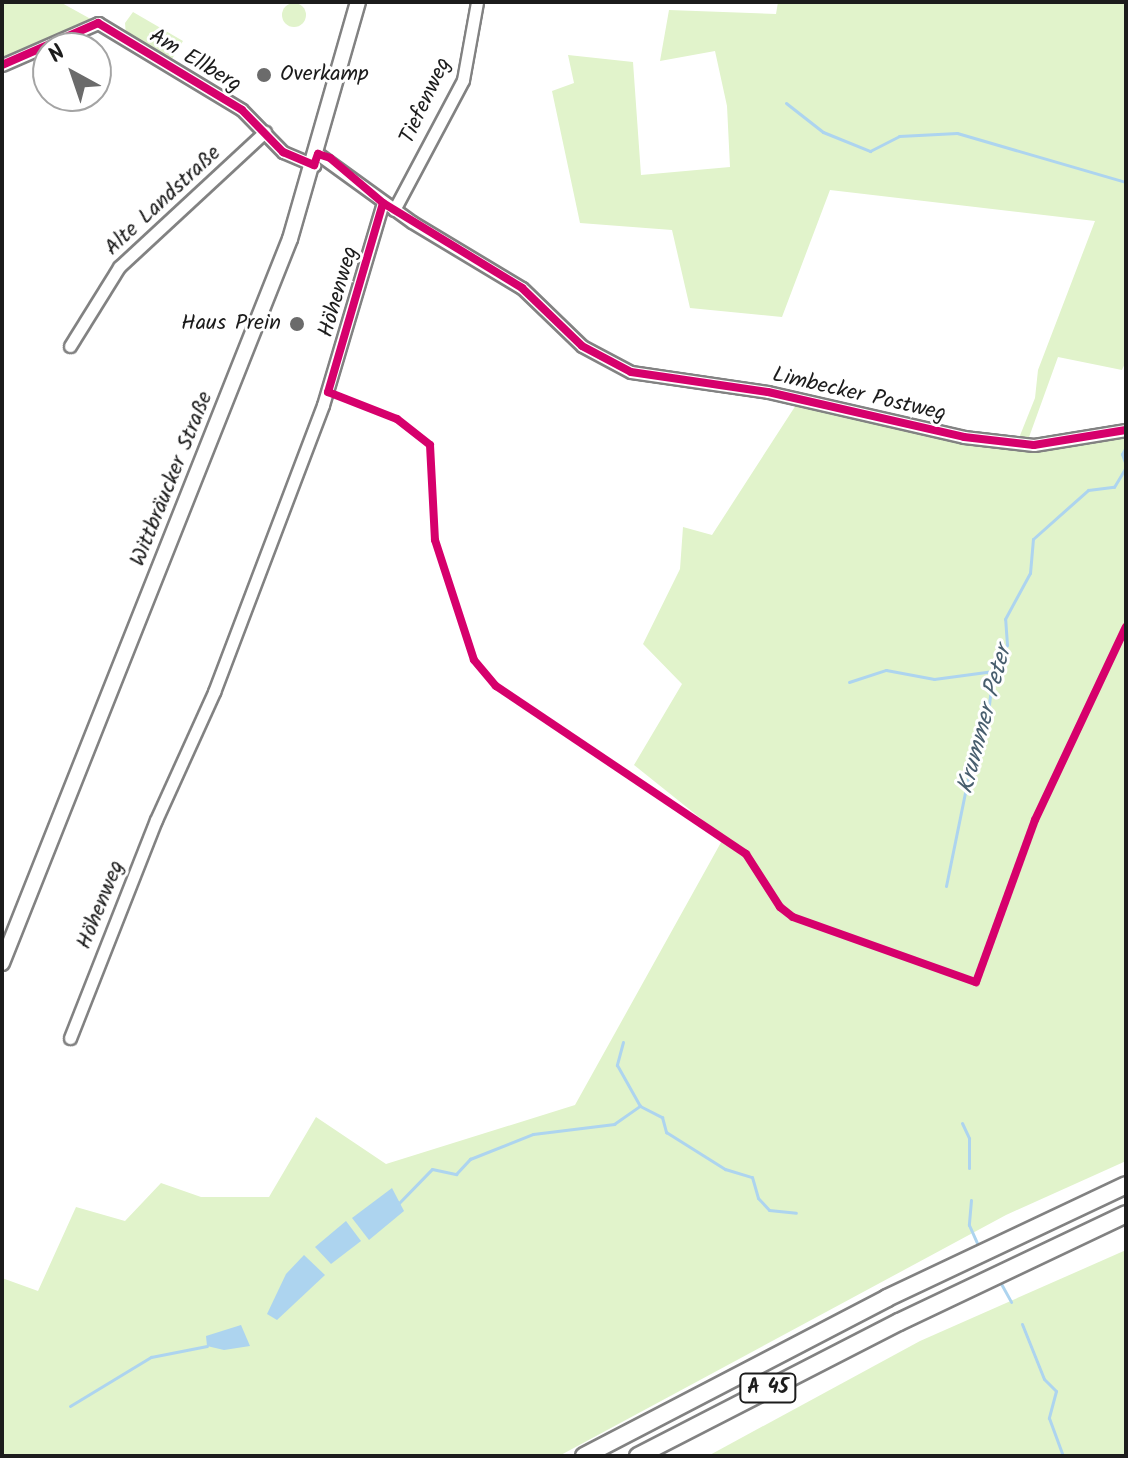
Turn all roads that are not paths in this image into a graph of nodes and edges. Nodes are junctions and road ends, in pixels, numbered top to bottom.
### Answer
1 (358, 2) edge
2 (477, 2) edge
3 (2, 65) edge
4 (265, 132) junction
5 (316, 160) junction
6 (388, 206) junction
7 (70, 346) dead end
8 (1126, 430) edge
9 (2, 963) edge
10 (70, 1038) dead end
11 (1126, 1185) edge
12 (1126, 1214) edge
13 (584, 1456) edge
14 (638, 1456) edge

1 - 5 main road, Wittbräucker Straße
2 - 6 street, Tiefenweg
3 - 4 street, Am Ellberg
4 - 5 street, Am Ellberg
4 - 7 street, Alte Landstraße
5 - 6 street, Limbecker Postweg
5 - 9 main road, Wittbräucker Straße
6 - 8 street, Limbecker Postweg
6 - 10 street, Höhenweg
11 - 13 highway, A 45
12 - 14 highway, A 45

